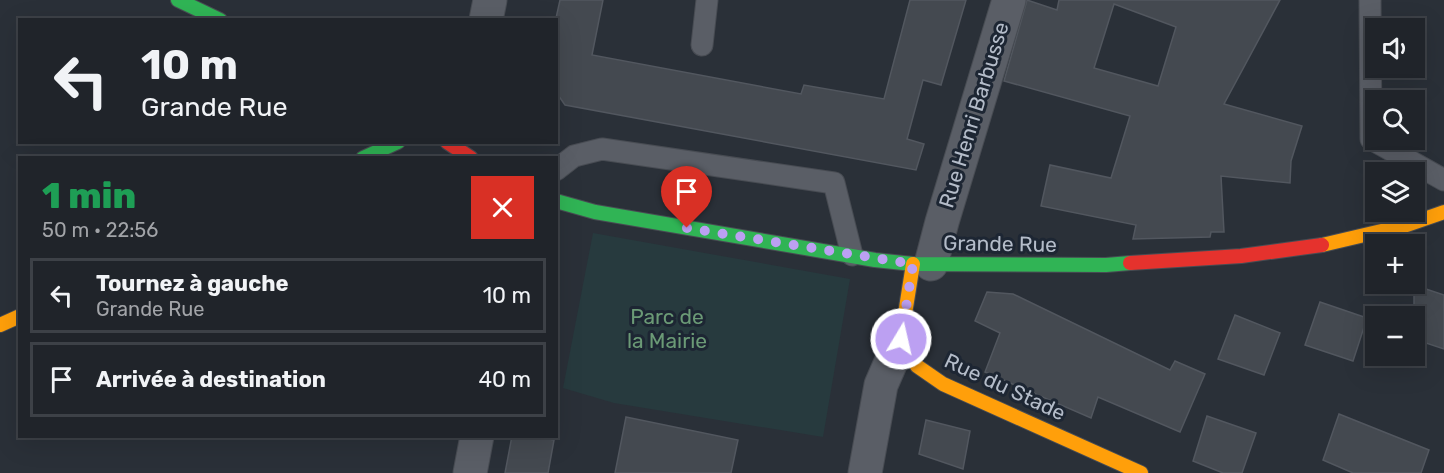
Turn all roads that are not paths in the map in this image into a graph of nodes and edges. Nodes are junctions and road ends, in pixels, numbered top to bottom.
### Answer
1 (178, 0) edge
2 (490, 0) edge
3 (707, 0) edge
4 (1009, 0) edge
5 (1370, 0) edge
6 (216, 18) edge
7 (486, 18) edge
8 (702, 45) dead end
9 (394, 144) edge
10 (450, 144) edge
11 (367, 156) edge
12 (468, 156) edge
13 (558, 168) edge
14 (1444, 180) edge
15 (558, 202) edge
16 (1444, 212) edge
17 (852, 255) junction
18 (922, 264) junction
19 (18, 317) edge
20 (0, 325) edge
21 (901, 339) junction
22 (477, 438) edge
23 (470, 473) edge
24 (865, 473) edge
25 (1141, 473) edge

1 - 6 main road
2 - 7 street
3 - 8 lane
4 - 18 street, Rue Henri Barbusse
5 - 14 lane
9 - 11 main road
10 - 12 main road
13 - 17 lane
15 - 17 main road, Grande Rue
16 - 18 main road, Grande Rue
17 - 18 main road, Grande Rue
18 - 21 main road
19 - 20 main road
21 - 24 street
21 - 25 main road, Rue du Stade
22 - 23 street

